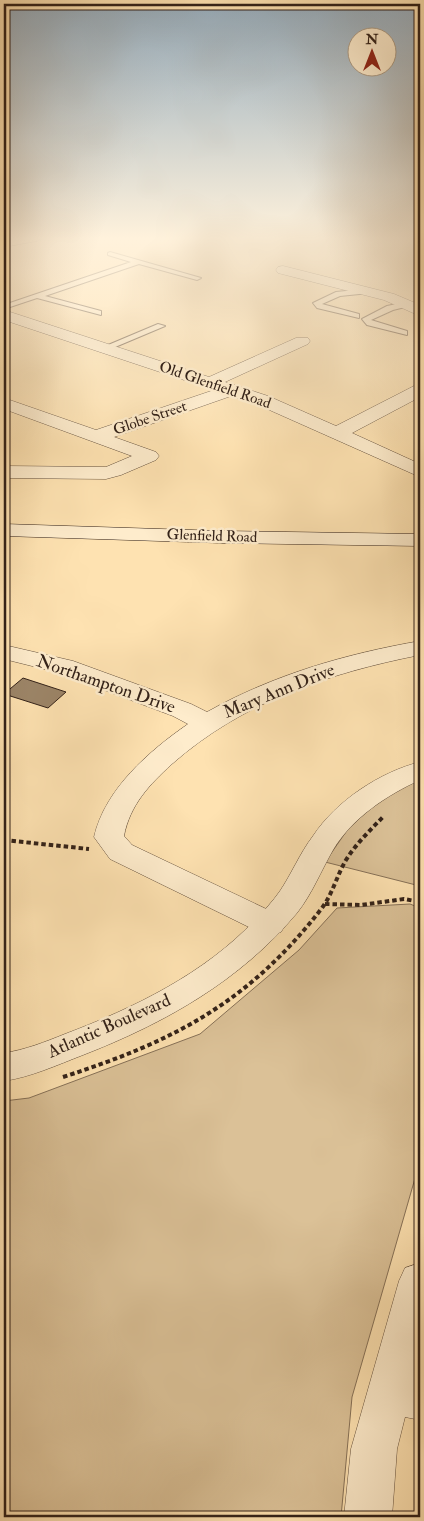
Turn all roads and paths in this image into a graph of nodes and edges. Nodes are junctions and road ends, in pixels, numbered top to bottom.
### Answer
1 (80, 308) edge
2 (327, 308) edge
3 (390, 308) edge
4 (98, 313) dead end
5 (4, 315) edge
6 (356, 316) dead end
7 (161, 326) dead end
8 (404, 333) dead end
9 (302, 341) dead end
10 (105, 348) junction
11 (209, 383) junction
12 (231, 390) junction
13 (420, 390) edge
14 (4, 403) edge
15 (338, 433) junction
16 (97, 436) junction
17 (420, 471) edge
18 (4, 472) edge
19 (4, 522) edge
20 (420, 528) edge
21 (4, 530) edge
22 (420, 540) edge
23 (420, 648) edge
24 (4, 652) edge
25 (206, 723) junction
26 (420, 770) edge
27 (4, 840) edge
28 (114, 844) junction
29 (420, 902) edge
30 (325, 904) dead end
31 (270, 924) junction
32 (4, 1067) edge
33 (420, 1281) edge
34 (405, 1396) edge
35 (368, 1517) edge

1 - 4 lane
2 - 6 lane
3 - 8 lane
5 - 10 street, Old Glenfield Road
7 - 10 lane
9 - 11 street
10 - 11 street, Old Glenfield Road
11 - 12 street, Old Glenfield Road
12 - 15 street, Old Glenfield Road
12 - 16 street, Globe Street
13 - 15 street
14 - 16 street
15 - 17 street, Old Glenfield Road
16 - 18 street
19 - 20 street, Glenfield Road
21 - 22 street, Glenfield Road
23 - 25 street, Mary Ann Drive
24 - 25 street, Northampton Drive
25 - 28 street, Mary Ann Drive
26 - 31 street, Atlantic Boulevard
27 - 28 path
28 - 31 street
29 - 30 path
31 - 32 street, Atlantic Boulevard
33 - 34 street
34 - 35 street

